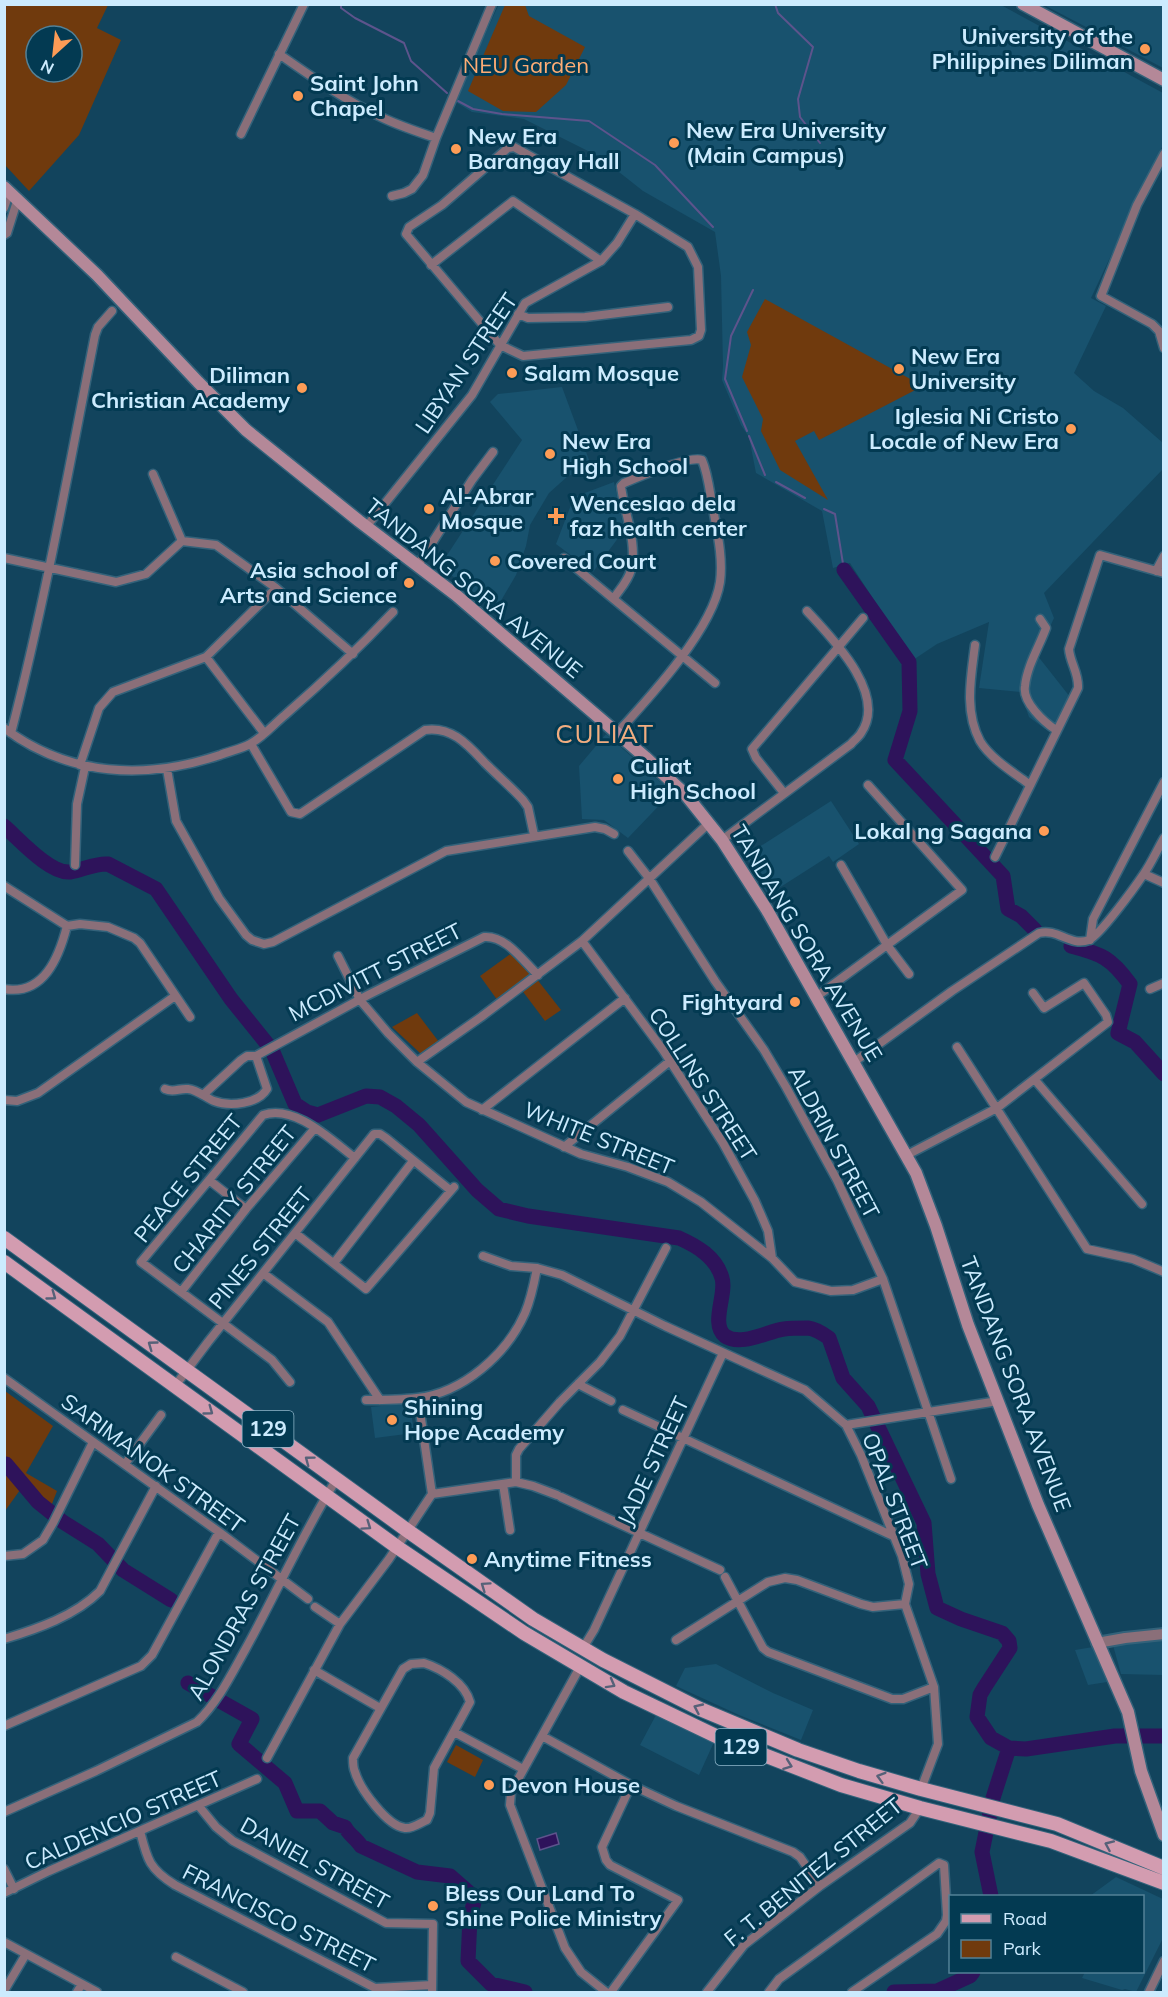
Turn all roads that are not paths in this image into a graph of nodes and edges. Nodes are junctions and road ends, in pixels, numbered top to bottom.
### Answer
1 (304, 4) edge
2 (492, 4) edge
3 (1023, 4) edge
4 (279, 54) junction
5 (1164, 80) edge
6 (241, 134) dead end
7 (436, 138) junction
8 (1164, 154) edge
9 (11, 192) edge
10 (392, 196) dead end
11 (4, 208) edge
12 (635, 214) junction
13 (4, 235) edge
14 (601, 261) junction
15 (431, 265) junction
16 (668, 307) dead end
17 (112, 310) dead end
18 (518, 314) junction
19 (500, 345) junction
20 (1164, 348) edge
21 (493, 452) dead end
22 (153, 474) dead end
23 (366, 526) junction
24 (182, 541) junction
25 (1164, 556) edge
26 (4, 558) edge
27 (564, 558) dead end
28 (50, 566) junction
29 (418, 566) junction
30 (1160, 572) edge
31 (276, 588) junction
32 (614, 598) junction
33 (807, 611) dead end
34 (393, 612) dead end
35 (863, 618) dead end
36 (1040, 619) dead end
37 (975, 645) dead end
38 (839, 646) junction
39 (353, 654) junction
40 (683, 656) junction
41 (206, 657) junction
42 (715, 682) dead end
43 (1056, 730) junction
44 (8, 731) edge
45 (264, 733) junction
46 (617, 733) junction
47 (250, 744) junction
48 (83, 766) junction
49 (167, 769) junction
50 (1164, 782) edge
51 (1029, 784) junction
52 (868, 785) dead end
53 (784, 793) junction
54 (709, 823) junction
55 (614, 834) dead end
56 (534, 835) junction
57 (1164, 838) edge
58 (722, 840) junction
59 (628, 851) dead end
60 (995, 857) dead end
61 (75, 865) dead end
62 (841, 865) dead end
63 (1144, 874) junction
64 (649, 878) junction
65 (1164, 883) edge
66 (4, 886) edge
67 (67, 926) junction
68 (1090, 940) junction
69 (582, 941) junction
70 (887, 945) junction
71 (338, 956) dead end
72 (909, 974) dead end
73 (538, 975) junction
74 (1164, 983) edge
75 (4, 989) edge
76 (1150, 989) dead end
77 (1033, 993) dead end
78 (175, 996) junction
79 (816, 997) junction
80 (625, 998) junction
81 (360, 1000) junction
82 (190, 1017) dead end
83 (957, 1047) dead end
84 (256, 1056) junction
85 (670, 1061) junction
86 (417, 1062) junction
87 (854, 1062) junction
88 (1035, 1080) junction
89 (165, 1089) dead end
90 (203, 1095) junction
91 (4, 1100) edge
92 (997, 1108) junction
93 (482, 1110) junction
94 (315, 1128) junction
95 (564, 1147) junction
96 (907, 1155) junction
97 (355, 1158) junction
98 (413, 1161) junction
99 (209, 1180) junction
100 (1142, 1204) dead end
101 (246, 1209) junction
102 (295, 1233) junction
103 (4, 1238) edge
104 (666, 1248) dead end
105 (483, 1256) dead end
106 (772, 1258) junction
107 (4, 1262) edge
108 (334, 1263) junction
109 (537, 1268) junction
110 (1164, 1272) edge
111 (263, 1273) junction
112 (883, 1279) junction
113 (181, 1292) junction
114 (633, 1310) junction
115 (222, 1324) junction
116 (723, 1353) junction
117 (187, 1370) junction
118 (4, 1378) edge
119 (290, 1382) dead end
120 (578, 1384) junction
121 (175, 1386) junction
122 (418, 1398) junction
123 (366, 1400) dead end
124 (380, 1400) junction
125 (610, 1401) dead end
126 (998, 1401) junction
127 (623, 1410) dead end
128 (928, 1413) junction
129 (161, 1415) dead end
130 (846, 1425) junction
131 (683, 1439) junction
132 (93, 1442) junction
133 (125, 1464) junction
134 (951, 1479) dead end
135 (336, 1480) junction
136 (516, 1482) junction
137 (504, 1484) junction
138 (156, 1486) junction
139 (432, 1494) junction
140 (326, 1497) junction
141 (510, 1530) dead end
142 (408, 1531) junction
143 (219, 1532) junction
144 (639, 1533) junction
145 (893, 1536) junction
146 (397, 1547) junction
147 (4, 1556) edge
148 (282, 1579) junction
149 (308, 1599) dead end
150 (739, 1601) junction
151 (905, 1604) junction
152 (315, 1607) dead end
153 (533, 1619) junction
154 (340, 1624) junction
155 (524, 1633) junction
156 (1164, 1634) edge
157 (4, 1640) edge
158 (676, 1640) dead end
159 (1097, 1643) junction
160 (583, 1648) junction
161 (580, 1667) junction
162 (314, 1670) junction
163 (934, 1687) junction
164 (380, 1708) junction
165 (4, 1726) edge
166 (454, 1732) junction
167 (542, 1736) junction
168 (267, 1758) dead end
169 (523, 1769) junction
170 (257, 1779) dead end
171 (631, 1785) junction
172 (921, 1789) junction
173 (198, 1804) junction
174 (920, 1808) junction
175 (4, 1812) edge
176 (140, 1831) junction
177 (1164, 1835) edge
178 (1164, 1868) edge
179 (4, 1869) edge
180 (1161, 1885) edge
181 (820, 1886) junction
182 (14, 1889) junction
183 (4, 1893) edge
184 (4, 1942) edge
185 (26, 1954) junction
186 (176, 1957) dead end
187 (1164, 1961) edge
188 (82, 1984) junction
189 (432, 1989) edge
190 (4, 1991) edge
191 (77, 1992) edge
192 (97, 1992) edge
193 (243, 1992) edge
194 (606, 1992) edge
195 (611, 1992) edge
196 (707, 1992) edge
197 (769, 1992) edge
198 (852, 1992) edge
199 (1149, 1992) edge

1 - 4 street
2 - 7 street
3 - 5 main road
4 - 6 street
4 - 7 street
7 - 10 street
8 - 20 street
9 - 11 street
9 - 13 street
9 - 23 main road, TANDANG SORA AVENUE
12 - 14 street, LIBYAN STREET
12 - 15 street
12 - 19 street
14 - 15 street
14 - 18 street, LIBYAN STREET
15 - 19 street
16 - 18 street
17 - 28 street
18 - 19 street, LIBYAN STREET
19 - 23 street, LIBYAN STREET
21 - 29 street
22 - 24 street
23 - 29 main road, TANDANG SORA AVENUE
24 - 28 street
24 - 31 street
25 - 30 street
26 - 28 street
27 - 32 street
28 - 44 street
29 - 46 main road, TANDANG SORA AVENUE
30 - 43 street
31 - 39 street
31 - 41 street
32 - 40 street
32 - 40 street
33 - 38 street
34 - 39 street
35 - 38 street
36 - 43 street
37 - 51 street
38 - 53 street
38 - 53 street
39 - 45 street
40 - 42 street
40 - 46 street
41 - 45 street
41 - 48 street
43 - 51 street
44 - 48 street
45 - 47 street
46 - 54 main road, TANDANG SORA AVENUE
47 - 49 street
47 - 56 street
48 - 49 street
48 - 61 street
49 - 56 street
50 - 68 street
51 - 60 street
52 - 70 street
53 - 58 street
54 - 58 main road, TANDANG SORA AVENUE
54 - 64 street
55 - 56 street
57 - 63 street
58 - 79 main road, TANDANG SORA AVENUE
59 - 64 street, ALDRIN STREET
62 - 70 street
63 - 65 street
63 - 68 street
64 - 69 street
64 - 112 street, ALDRIN STREET
66 - 67 street
67 - 75 street
67 - 78 street
68 - 87 street
69 - 73 street
69 - 80 street, COLLINS STREET
70 - 72 street
70 - 79 street
71 - 81 street, WHITE STREET
73 - 81 street, MCDIVITT STREET
73 - 86 street
74 - 76 street
77 - 88 street
78 - 82 street
78 - 91 street
79 - 87 main road, TANDANG SORA AVENUE
80 - 85 street, COLLINS STREET
80 - 93 street
81 - 84 street, MCDIVITT STREET
81 - 86 street, WHITE STREET
83 - 92 street
84 - 90 street, MCDIVITT STREET
84 - 90 street
85 - 95 street
85 - 106 street, COLLINS STREET
86 - 93 street, WHITE STREET
87 - 96 main road, TANDANG SORA AVENUE
88 - 92 street
88 - 100 street
89 - 90 street
92 - 96 street
92 - 110 street
93 - 95 street, WHITE STREET
94 - 97 street, PEACE STREET
94 - 99 street, PEACE STREET
94 - 101 street, CHARITY STREET
95 - 106 street, WHITE STREET
96 - 126 main road, TANDANG SORA AVENUE
97 - 98 street, PINES STREET
97 - 102 street, PINES STREET
98 - 108 street
98 - 108 street
99 - 101 street
99 - 113 street, PEACE STREET
101 - 113 street, CHARITY STREET
102 - 108 street
102 - 111 street, PINES STREET
117 -> 103 main road, 129
104 - 114 street
105 - 109 street, OPAL STREET
106 - 112 street, WHITE STREET
107 -> 121 main road, 129
109 - 114 street, OPAL STREET
109 - 122 street
111 - 115 street, PINES STREET
111 - 124 street
112 - 128 street, ALDRIN STREET
113 - 115 street
114 - 116 street, OPAL STREET
114 - 120 street
115 - 117 street, PINES STREET
115 - 119 street
116 - 130 street, OPAL STREET
116 - 131 street, JADE STREET
117 - 121 street, PINES STREET
135 -> 117 main road, 129
118 - 132 street, SARIMANOK STREET
120 - 125 street
120 - 136 street
121 -> 140 main road, 129
122 - 124 street
122 - 139 street
123 - 124 street
126 - 128 street
126 - 159 main road, TANDANG SORA AVENUE
127 - 131 street
128 - 130 street
128 - 134 street, ALDRIN STREET
129 - 133 street
130 - 145 street, OPAL STREET
131 - 144 street, JADE STREET
131 - 145 street
132 - 133 street, SARIMANOK STREET
132 - 147 street
133 - 138 street, SARIMANOK STREET
135 - 140 street, ALONDRAS STREET
135 - 142 main road, 129
136 - 137 street
136 - 144 street
137 - 139 street
137 - 141 street
138 - 143 street, SARIMANOK STREET
138 - 157 street
139 - 142 street
140 -> 146 main road, 129
140 - 148 street, ALONDRAS STREET
142 - 146 street
153 -> 142 main road, 129
143 - 148 street, SARIMANOK STREET
143 - 165 street
144 - 150 street
144 - 160 street, JADE STREET
145 - 151 street, OPAL STREET
146 - 154 street
146 - 155 main road, 129
148 - 149 street, SARIMANOK STREET
148 - 175 street, ALONDRAS STREET
150 - 151 street
150 - 158 street
150 - 163 street
151 - 163 street, OPAL STREET
152 - 154 street
153 - 155 main road
153 - 160 main road, 129
154 - 162 street
155 - 161 main road, 129
156 - 159 street
159 - 177 main road, TANDANG SORA AVENUE
172 -> 160 main road, 129
161 - 167 street
161 -> 174 main road, 129
162 - 164 street
162 - 168 street
163 - 172 street, OPAL STREET
164 - 166 street
164 - 166 street
166 - 169 street
167 - 169 street
167 - 171 street
169 - 194 street
170 - 173 street, CALDENCIO STREET
171 - 181 street
171 - 195 street
178 -> 172 main road, 129
173 - 176 street, CALDENCIO STREET
173 - 189 street, DANIEL STREET
174 - 180 main road, 129
174 - 181 street, F. T. BENITEZ STREET
176 - 182 street, CALDENCIO STREET
176 - 189 street, FRANCISCO STREET
179 - 182 street
181 - 196 street, F. T. BENITEZ STREET
182 - 183 street, CALDENCIO STREET
184 - 185 street
185 - 188 street
185 - 190 street
186 - 193 street
187 - 199 street
188 - 191 street
188 - 192 street
197 - 198 street

